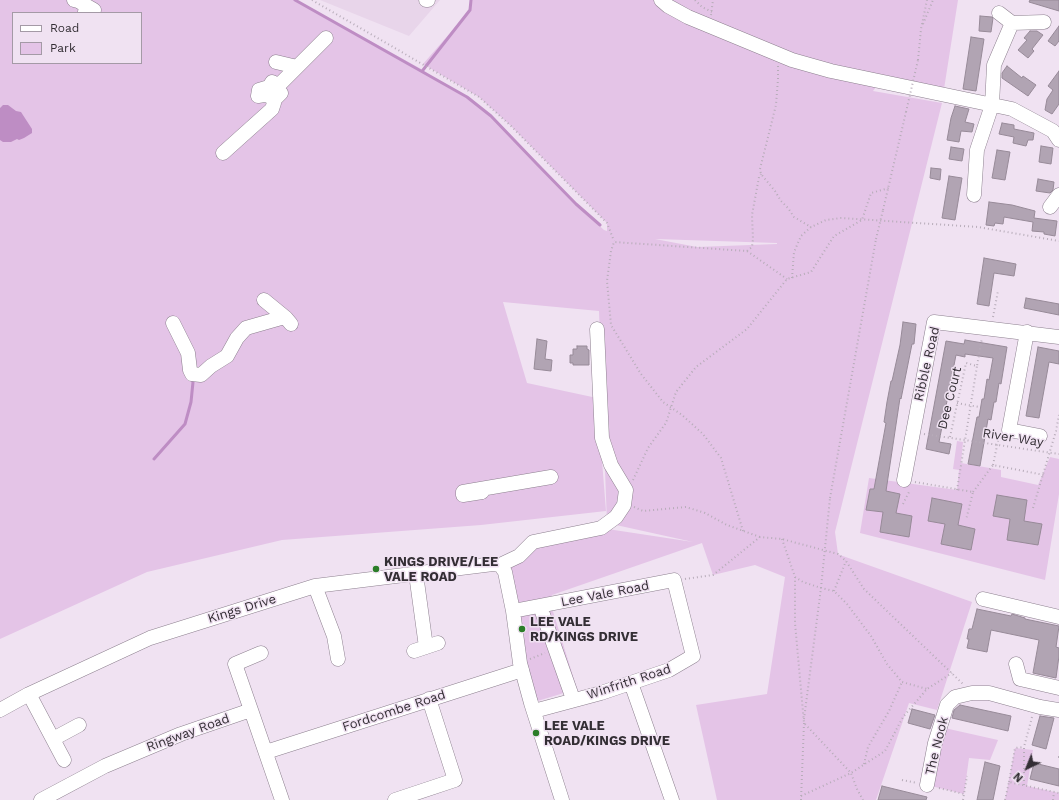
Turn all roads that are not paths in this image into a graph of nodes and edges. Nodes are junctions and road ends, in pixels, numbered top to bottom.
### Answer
1 (74, 0) edge
2 (661, 0) edge
3 (85, 12) edge
4 (999, 13) dead end
5 (1044, 22) dead end
6 (1017, 23) junction
7 (326, 38) dead end
8 (276, 62) dead end
9 (297, 67) junction
10 (992, 105) junction
11 (1057, 131) edge
12 (222, 153) dead end
13 (974, 195) dead end
14 (1059, 195) edge
15 (1050, 207) dead end
16 (264, 300) dead end
17 (173, 323) dead end
18 (597, 329) dead end
19 (1027, 332) junction
20 (1059, 336) edge
21 (1040, 436) dead end
22 (544, 481) dead end
23 (909, 481) road end
24 (478, 494) dead end
25 (500, 566) junction
26 (416, 574) junction
27 (674, 580) joint
28 (315, 586) junction
29 (983, 599) dead end
30 (540, 606) junction
31 (513, 611) junction
32 (1059, 617) edge
33 (426, 647) dead end
34 (260, 653) dead end
35 (338, 659) dead end
36 (1016, 664) dead end
37 (521, 666) junction
38 (631, 683) junction
39 (1059, 688) edge
40 (29, 694) junction
41 (429, 699) junction
42 (573, 699) junction
43 (0, 710) edge
44 (251, 710) junction
45 (1059, 710) edge
46 (534, 711) junction
47 (79, 725) dead end
48 (53, 739) junction
49 (266, 752) junction
50 (64, 760) dead end
51 (927, 785) dead end
52 (41, 800) edge
53 (282, 800) edge
54 (395, 800) edge
55 (562, 800) edge
56 (672, 800) edge

1 - 3 street
2 - 10 street
4 - 6 street
5 - 6 street
6 - 10 street
7 - 9 street
8 - 9 street
9 - 12 street
10 - 11 street
10 - 13 street
14 - 15 street
16 - 17 street
18 - 25 street
19 - 20 street, Ribble Road
19 - 21 street
19 - 23 street, Ribble Road
22 - 24 street
25 - 26 street, Kings Drive
25 - 31 street
26 - 28 street, Kings Drive
26 - 33 street
27 - 30 street, Lee Vale Road
27 - 38 street, Winfrith Road
28 - 35 street
28 - 40 street, Kings Drive
29 - 32 street
30 - 31 street, Lee Vale Road
30 - 42 street
31 - 37 street
34 - 44 street
36 - 39 street
37 - 41 street, Fordcombe Road
37 - 46 street
38 - 42 street, Winfrith Road
38 - 56 street
40 - 43 street, Kings Drive
40 - 48 street
41 - 49 street, Fordcombe Road
41 - 54 street
42 - 46 street, Winfrith Road
44 - 49 street
44 - 52 street, Ringway Road
45 - 51 street, The Nook
46 - 55 street
47 - 48 street
48 - 50 street
49 - 53 street

